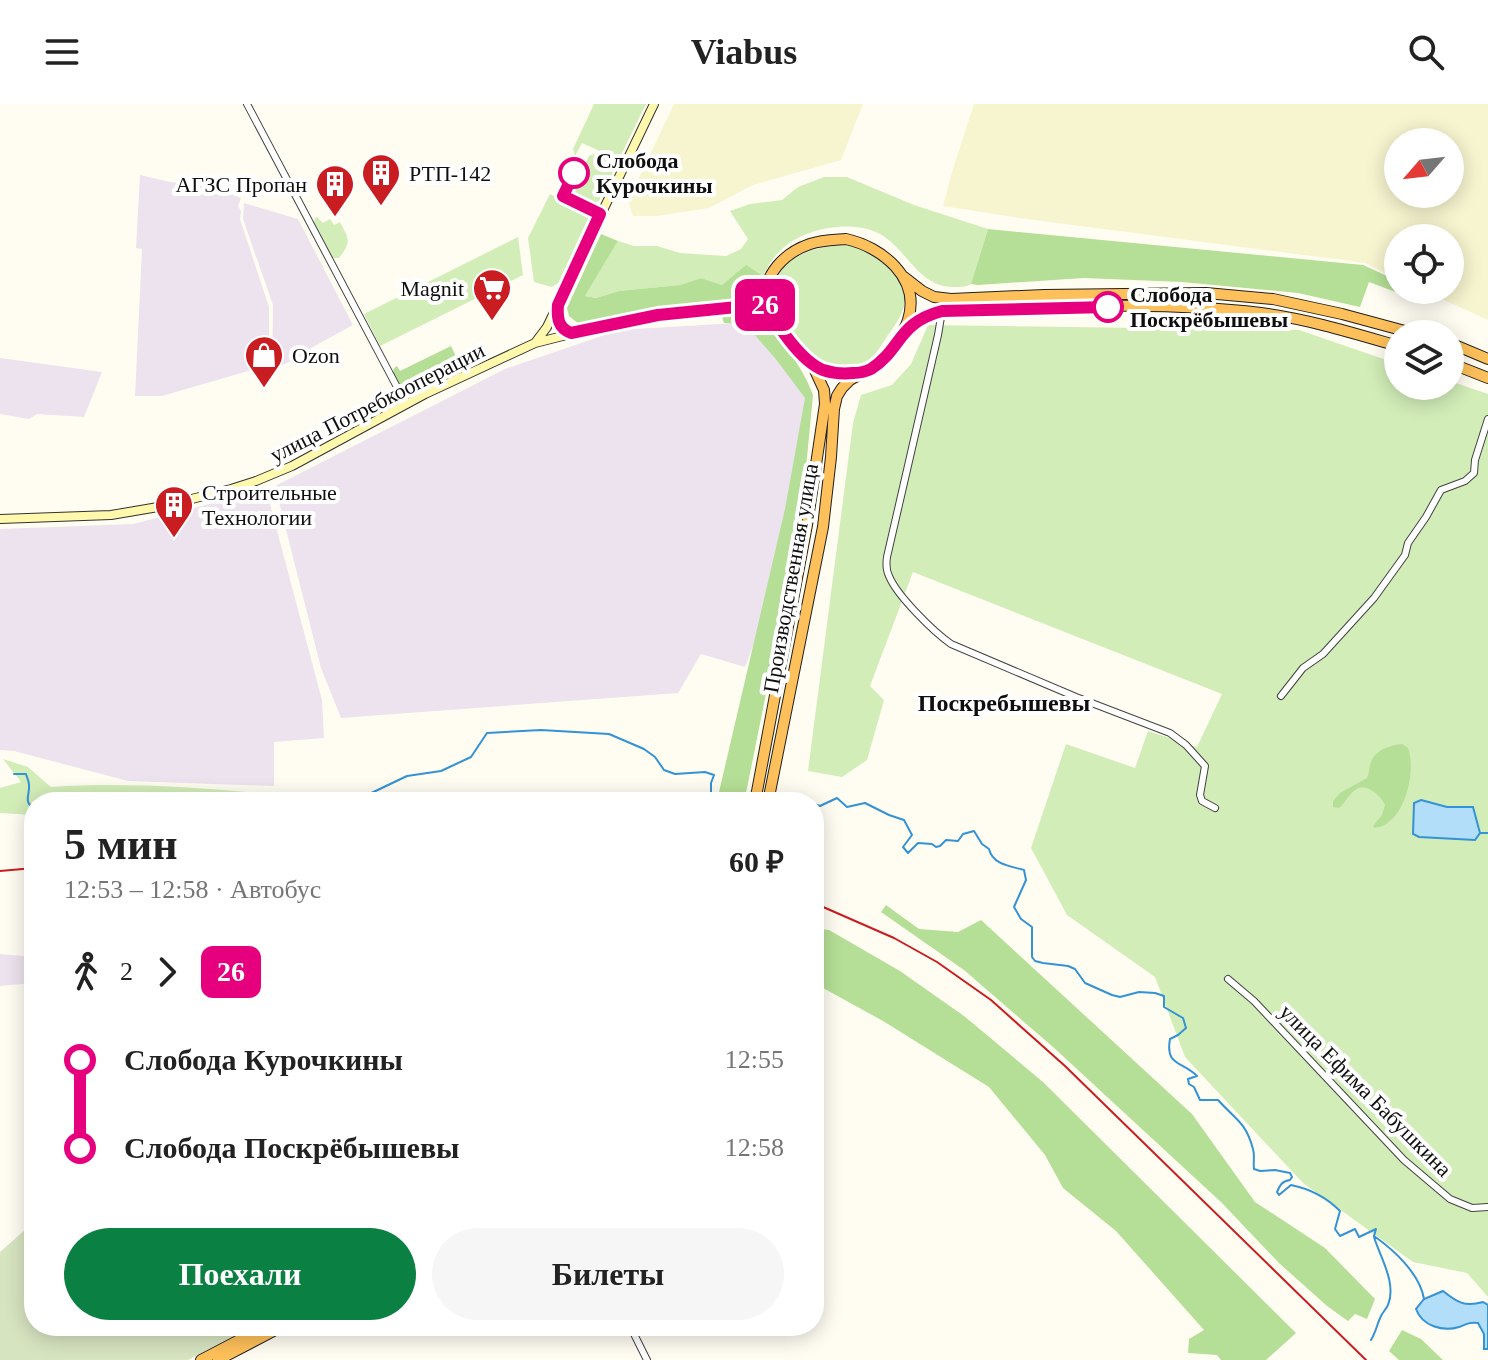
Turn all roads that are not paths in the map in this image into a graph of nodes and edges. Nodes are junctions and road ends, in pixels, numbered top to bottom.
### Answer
1 (247, 104) edge
2 (654, 104) edge
3 (904, 277) junction
4 (767, 304) junction
5 (558, 305) junction
6 (942, 311) junction
7 (1384, 325) edge
8 (571, 333) junction
9 (902, 333) junction
10 (1384, 342) edge
11 (535, 343) junction
12 (1464, 349) edge
13 (1488, 359) edge
14 (812, 364) junction
15 (1464, 369) edge
16 (864, 372) junction
17 (1488, 378) edge
18 (406, 404) junction
19 (1488, 419) edge
20 (0, 519) edge
21 (1281, 696) dead end
22 (757, 792) edge
23 (770, 792) edge
24 (1215, 808) dead end
25 (1228, 979) dead end
26 (1488, 1207) edge
27 (247, 1336) edge
28 (264, 1336) edge
29 (635, 1336) edge
30 (201, 1360) edge
31 (218, 1360) edge
32 (647, 1360) edge

1 - 18 street
2 - 5 main road
3 - 4 highway
3 - 7 highway
3 - 9 highway
4 - 8 main road, улица Потребкооперации
4 - 14 highway
5 - 8 main road
5 - 11 main road
6 - 9 highway
6 - 10 highway
6 - 24 street
8 - 11 main road, улица Потребкооперации
9 - 16 highway
11 - 18 main road, улица Потребкооперации
12 - 13 highway
14 - 16 highway
14 - 22 highway, Производственная улица
15 - 17 highway
16 - 23 highway, Производственная улица
18 - 20 main road, улица Потребкооперации
19 - 21 street
25 - 26 street, улица Ефима Бабушкина
27 - 30 highway
28 - 31 highway
29 - 32 street

